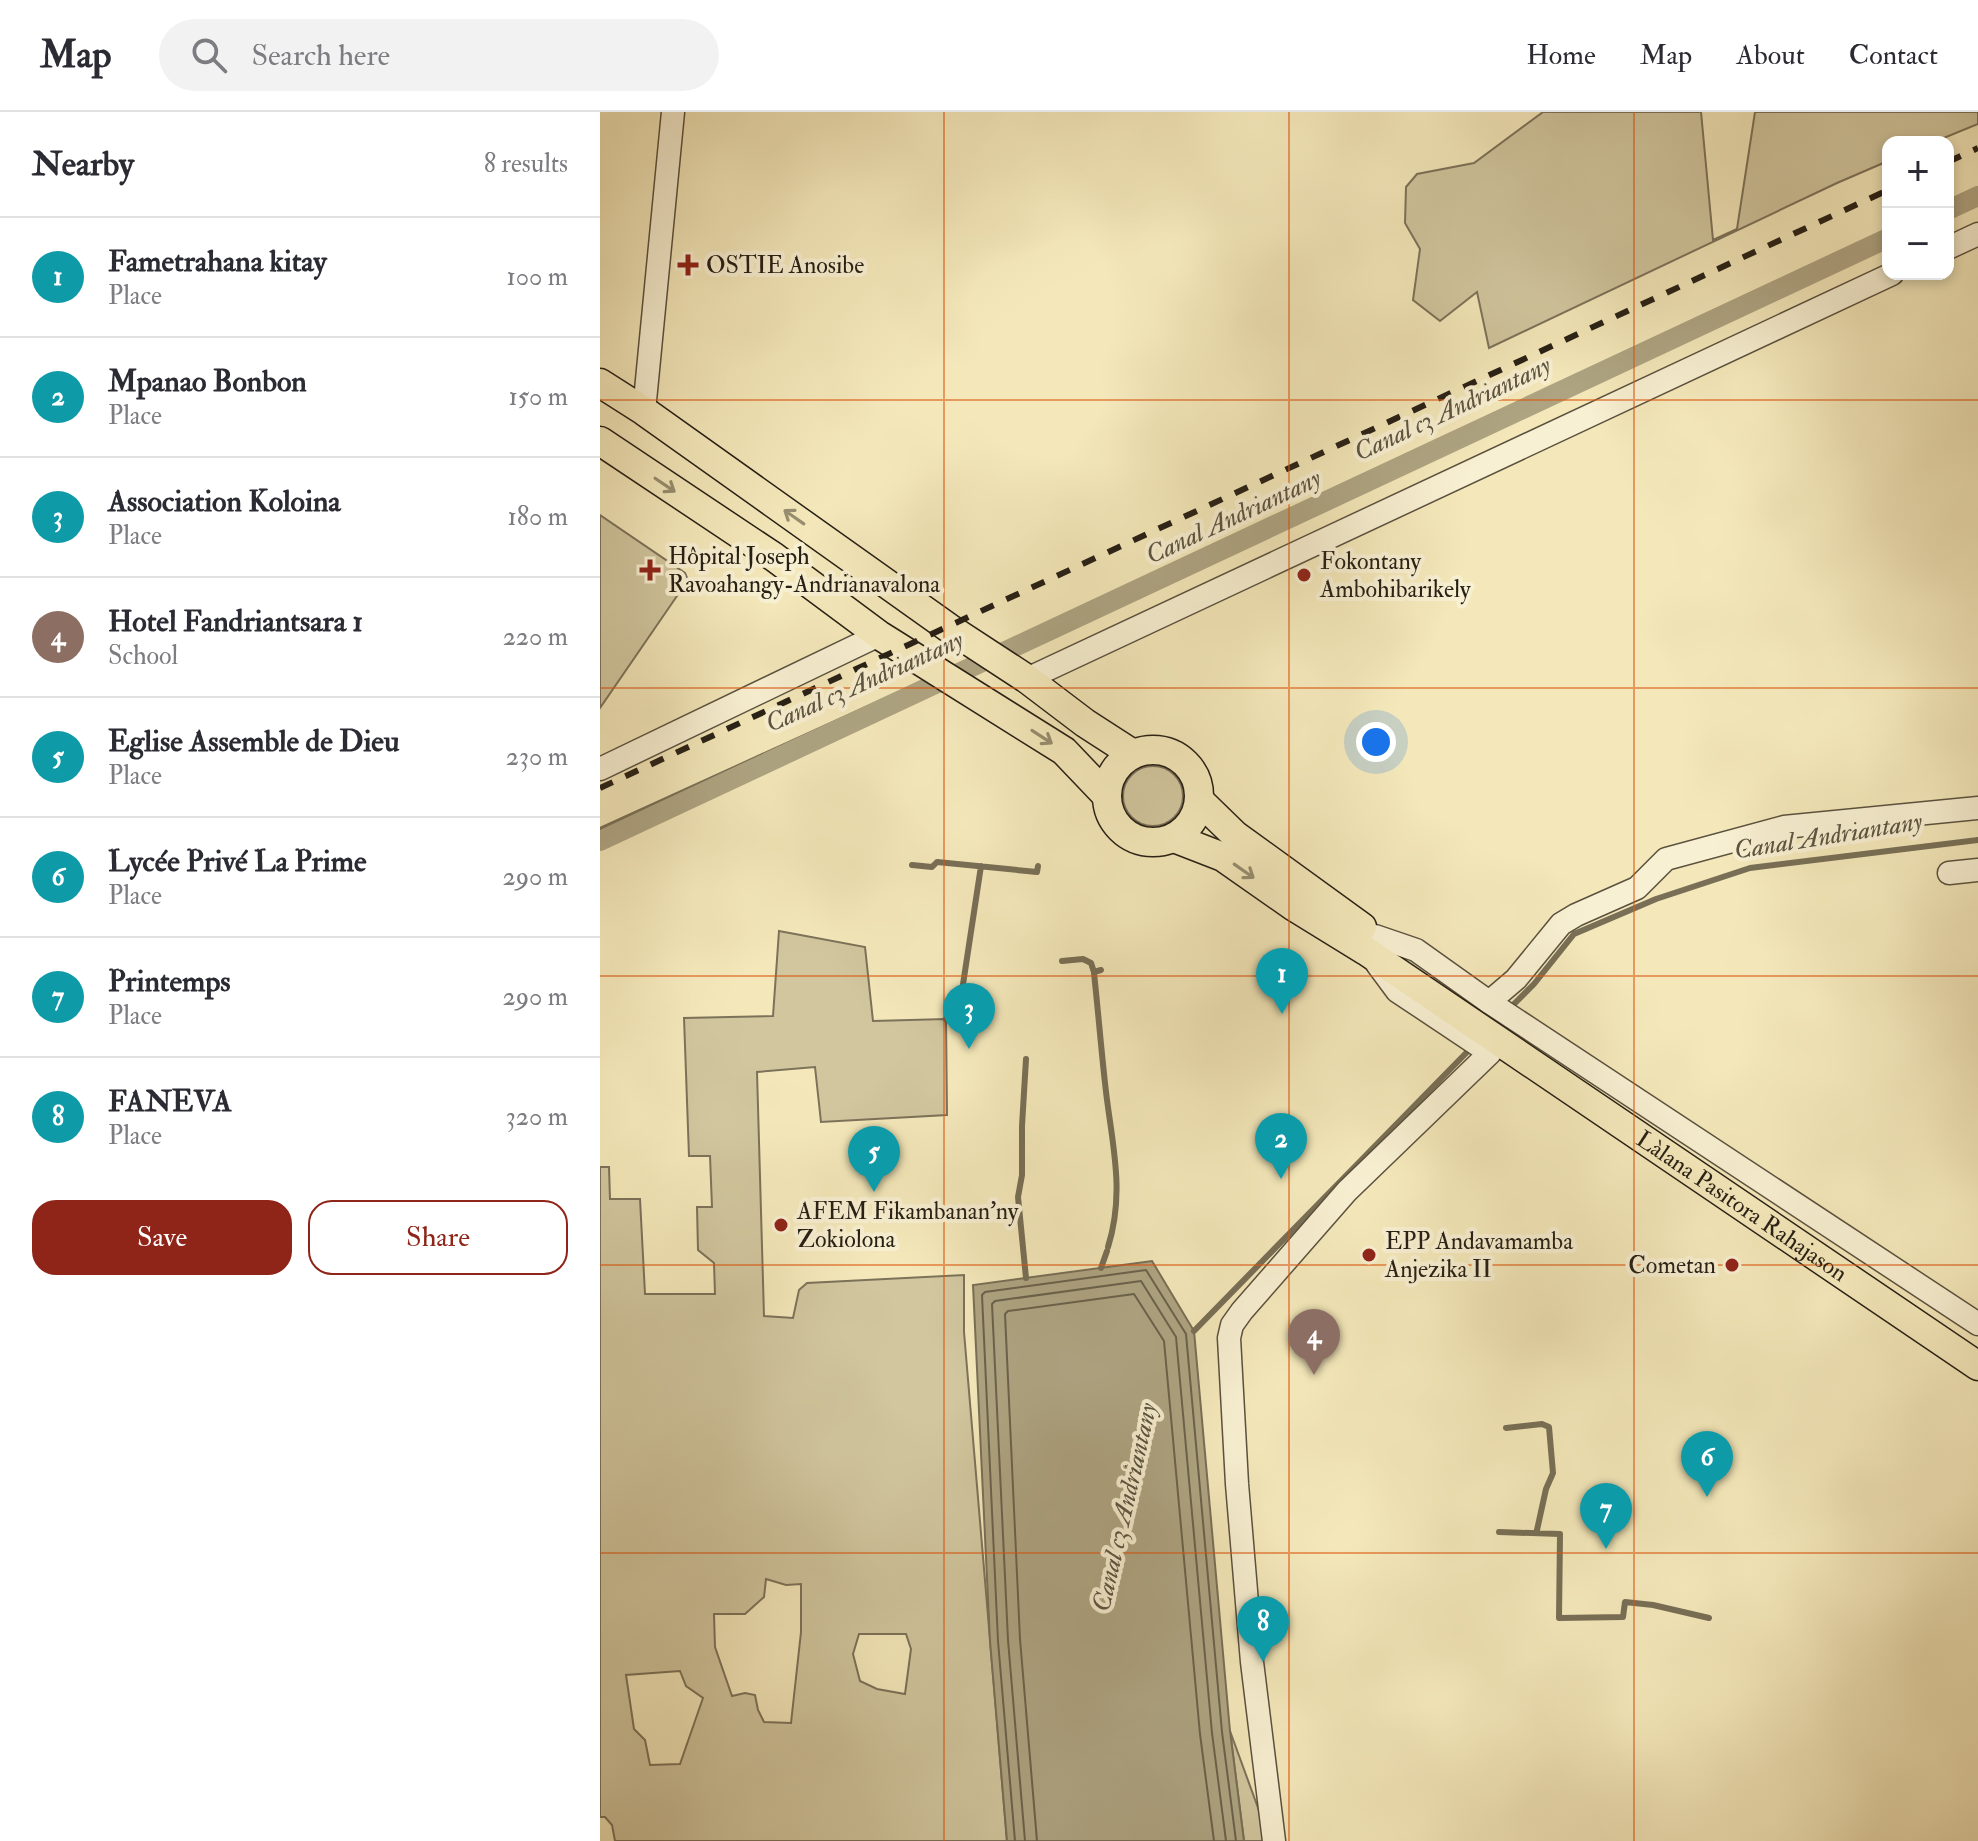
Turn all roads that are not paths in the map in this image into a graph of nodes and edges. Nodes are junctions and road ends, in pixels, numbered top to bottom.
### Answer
1 (673, 112) edge
2 (1978, 234) edge
3 (1954, 245) edge
4 (1882, 279) edge
5 (600, 383) edge
6 (644, 411) junction
7 (600, 441) edge
8 (879, 635) junction
9 (1027, 679) junction
10 (1133, 754) junction
11 (600, 769) edge
12 (1107, 796) junction
13 (1199, 800) junction
14 (1978, 808) edge
15 (1174, 838) junction
16 (1978, 870) edge
17 (1949, 873) dead end
18 (1370, 943) junction
19 (1496, 1028) junction
20 (1978, 1324) edge
21 (1978, 1343) edge
22 (1978, 1366) edge
23 (1274, 1841) edge

1 - 6 street
2 - 3 street
4 - 9 street
5 - 6 main road
9 -> 6 main road
7 -> 8 main road
8 - 11 street
8 -> 12 main road
9 - 10 main road
10 - 12 main road
10 - 13 main road
12 - 15 main road
13 - 15 main road
13 - 18 main road
14 - 19 street
15 -> 18 main road
16 - 17 street
18 - 19 main road
19 - 20 street
19 - 21 main road, Làlana Pasitora Rahajason
19 - 22 main road, Làlana Pasitora Rahajason
19 - 23 street

